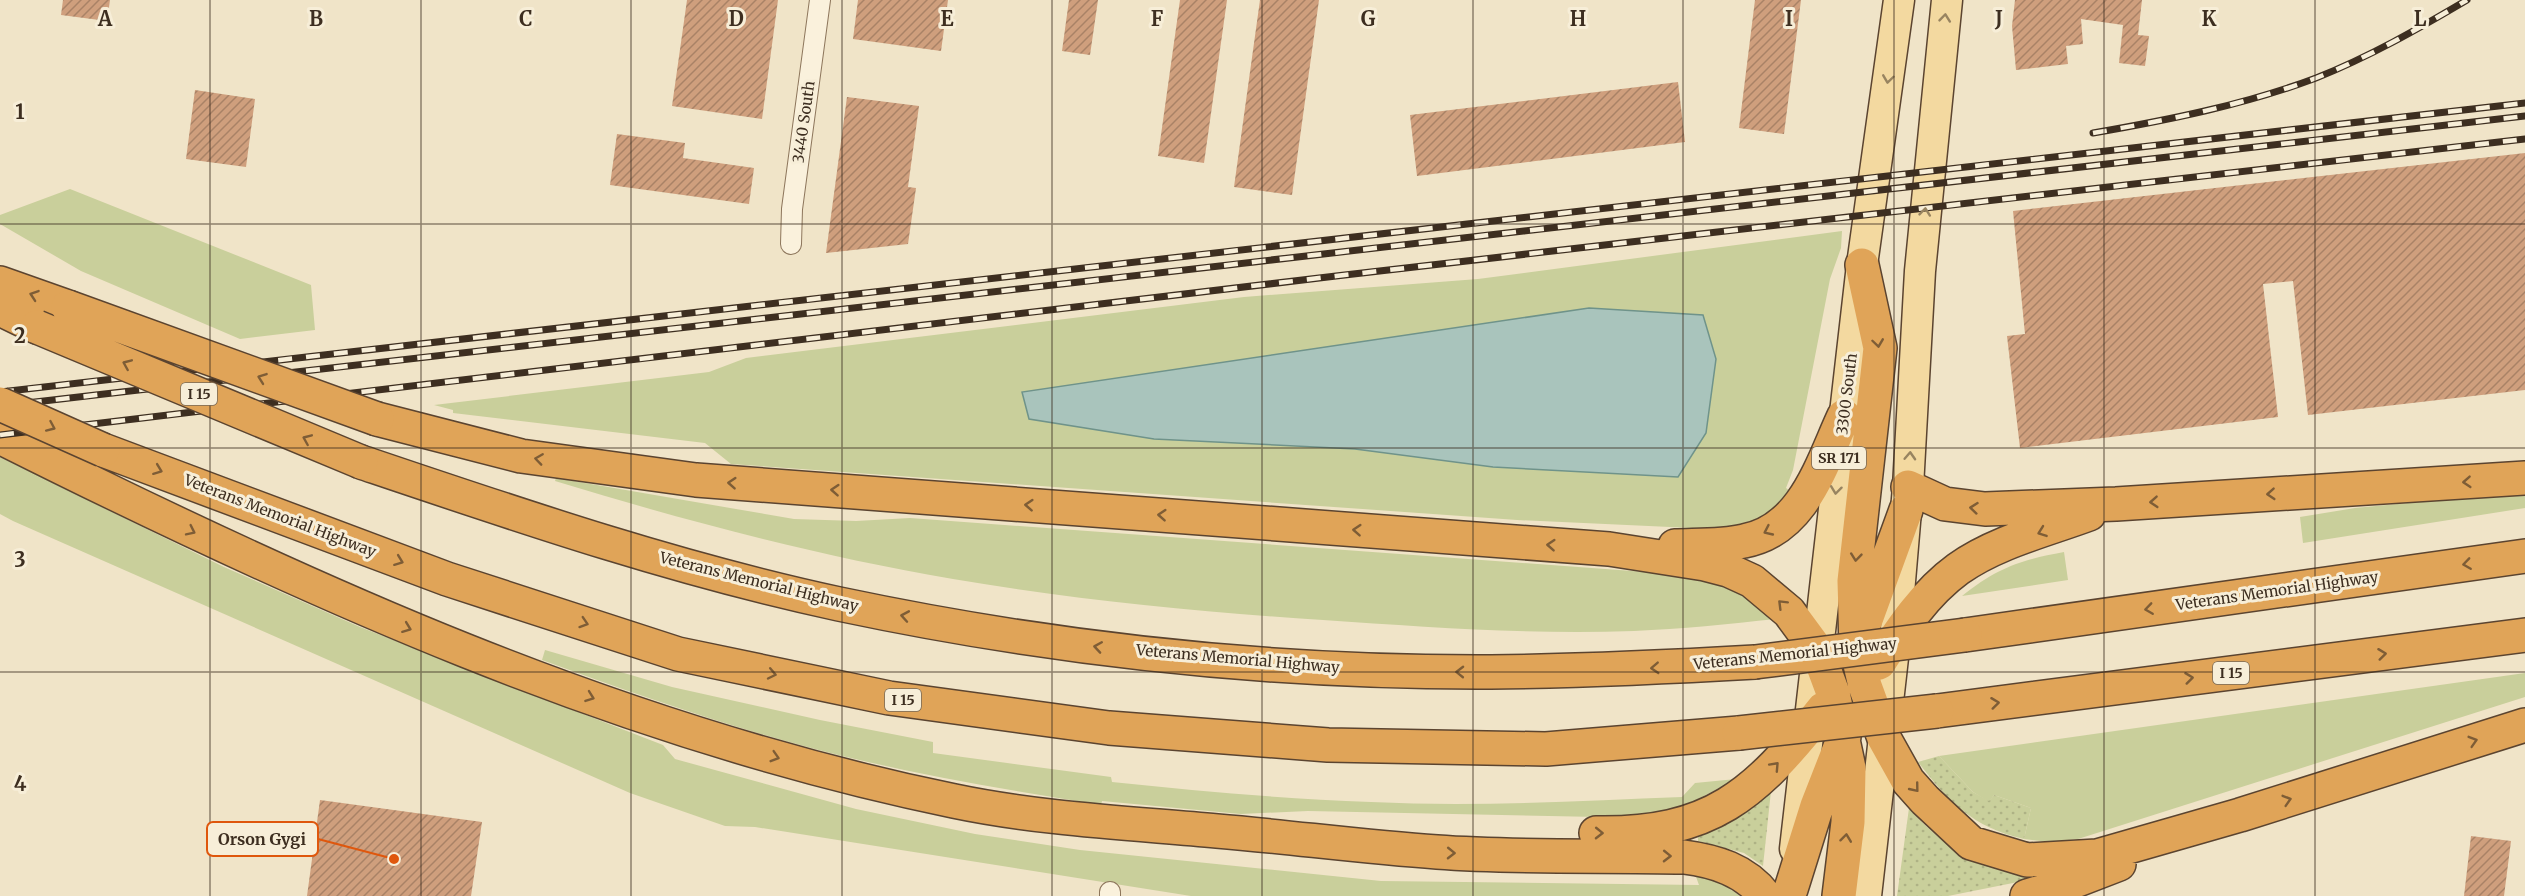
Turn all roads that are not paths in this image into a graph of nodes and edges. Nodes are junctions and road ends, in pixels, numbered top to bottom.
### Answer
1 (820, 0) edge
2 (1899, 0) edge
3 (1947, 0) edge
4 (791, 244) dead end
5 (1862, 265) junction
6 (0, 283) edge
7 (0, 309) edge
8 (0, 404) edge
9 (1844, 416) junction
10 (0, 437) edge
11 (2525, 478) edge
12 (1907, 498) junction
13 (2116, 504) junction
14 (1609, 549) junction
15 (2525, 556) edge
16 (2525, 635) edge
17 (1895, 640) junction
18 (1856, 646) junction
19 (1817, 650) junction
20 (1865, 686) junction
21 (1833, 693) junction
22 (2525, 725) edge
23 (1807, 728) junction
24 (1843, 737) junction
25 (1884, 738) junction
26 (2240, 814) junction
27 (1268, 836) junction
28 (1782, 894) edge
29 (1839, 896) edge
30 (1866, 896) edge
31 (2027, 896) edge

1 - 4 street, 3440 South
2 -> 5 main road, 3300 South / SR 171
12 -> 3 main road
5 - 9 main road, 3300 South / SR 171
5 -> 18 highway
14 -> 6 highway, bridge
15 -> 7 highway, Veterans Memorial Highway / I 15, bridge
8 -> 16 highway, Veterans Memorial Highway / I 15, bridge
9 -> 14 highway
9 -> 19 main road, 3300 South / SR 171
10 -> 27 highway
11 -> 13 highway
13 -> 12 highway
12 - 17 main road
12 - 18 highway
13 -> 17 highway
19 -> 14 highway
17 - 20 highway
17 - 25 main road
18 - 20 highway
18 - 21 highway
19 - 21 highway
19 - 23 main road, 3300 South / SR 171
20 - 24 highway
20 - 25 highway
21 - 23 highway
21 - 24 highway
26 -> 22 highway
27 -> 23 highway
23 - 28 main road, 3300 South / SR 171
24 - 28 highway
29 -> 24 highway
25 -> 26 highway
25 - 30 main road
26 - 31 highway
27 -> 28 highway

